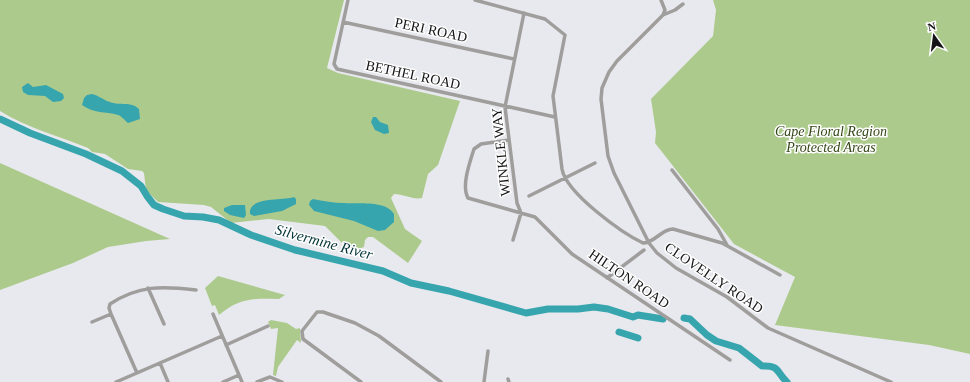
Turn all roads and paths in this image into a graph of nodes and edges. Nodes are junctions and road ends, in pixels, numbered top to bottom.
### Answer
1 (348, 0) edge
2 (475, 0) edge
3 (661, 0) edge
4 (683, 4) dead end
5 (524, 13) junction
6 (663, 15) junction
7 (343, 22) junction
8 (514, 59) junction
9 (505, 107) junction
10 (555, 117) junction
11 (509, 140) junction
12 (595, 163) dead end
13 (672, 170) dead end
14 (565, 178) junction
15 (529, 196) dead end
16 (522, 213) junction
17 (513, 240) dead end
18 (649, 243) junction
19 (727, 245) junction
20 (644, 250) dead end
21 (780, 275) dead end
22 (607, 278) junction
23 (148, 288) junction
24 (196, 290) dead end
25 (111, 314) junction
26 (212, 314) dead end
27 (92, 322) dead end
28 (164, 324) dead end
29 (268, 326) dead end
30 (222, 336) junction
31 (226, 345) junction
32 (488, 351) dead end
33 (730, 360) dead end
34 (160, 363) junction
35 (137, 373) junction
36 (239, 375) junction
37 (117, 382) edge
38 (168, 382) edge
39 (223, 382) edge
40 (242, 382) edge
41 (257, 382) edge
42 (282, 382) edge
43 (361, 382) edge
44 (441, 382) edge
45 (484, 382) edge
46 (891, 382) edge

1 - 7 street, BETHEL ROAD
2 - 5 street
3 - 6 street
4 - 6 street, CLOVELLY ROAD
5 - 8 street, WINKLE WAY
5 - 10 street
6 - 18 street, CLOVELLY ROAD
7 - 8 street, PERI ROAD
7 - 9 street, BETHEL ROAD
8 - 9 street, WINKLE WAY
9 - 10 street, BETHEL ROAD
9 - 11 street, WINKLE WAY
10 - 14 street
11 - 16 street, WINKLE WAY
11 - 16 street, HILTON ROAD
12 - 14 street
13 - 19 street
14 - 15 street
14 - 18 street
16 - 17 street, WINKLE WAY
16 - 22 street, HILTON ROAD
18 - 19 street
18 - 46 street, CLOVELLY ROAD
19 - 21 street
20 - 22 street
22 - 33 street, HILTON ROAD
23 - 24 street
23 - 25 street
23 - 28 street
25 - 27 street
25 - 35 street
26 - 30 street
29 - 31 street
30 - 31 street
30 - 34 street
31 - 36 street
32 - 45 street
34 - 35 street
34 - 38 street
35 - 37 street
36 - 39 street
36 - 40 street
41 - 42 street
43 - 44 street

